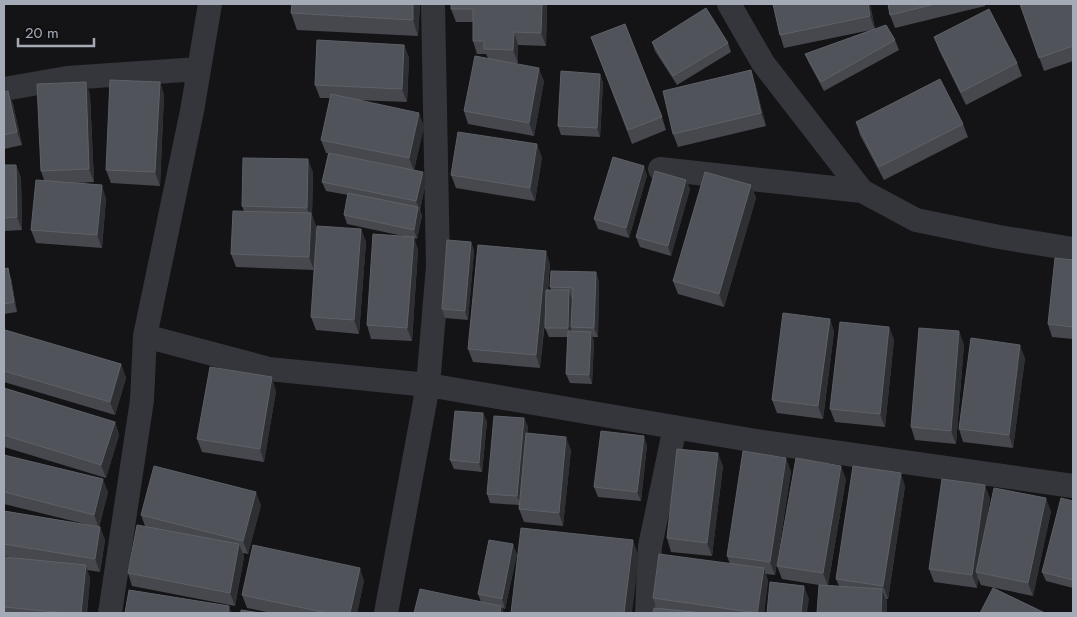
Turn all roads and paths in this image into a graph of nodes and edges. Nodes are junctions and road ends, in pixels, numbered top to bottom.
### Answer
1 (210, 4) edge
2 (433, 4) edge
3 (730, 4) edge
4 (199, 69) junction
5 (4, 89) edge
6 (660, 169) dead end
7 (862, 190) junction
8 (1073, 248) edge
9 (145, 336) junction
10 (428, 386) junction
11 (675, 427) junction
12 (1073, 486) edge
13 (110, 613) edge
14 (386, 613) edge
15 (647, 613) edge

1 - 4 street
2 - 10 street
3 - 7 street
4 - 5 street
4 - 9 street
6 - 7 street
7 - 8 street
9 - 10 street
9 - 13 street
10 - 11 street
10 - 14 street
11 - 12 street
11 - 15 street

